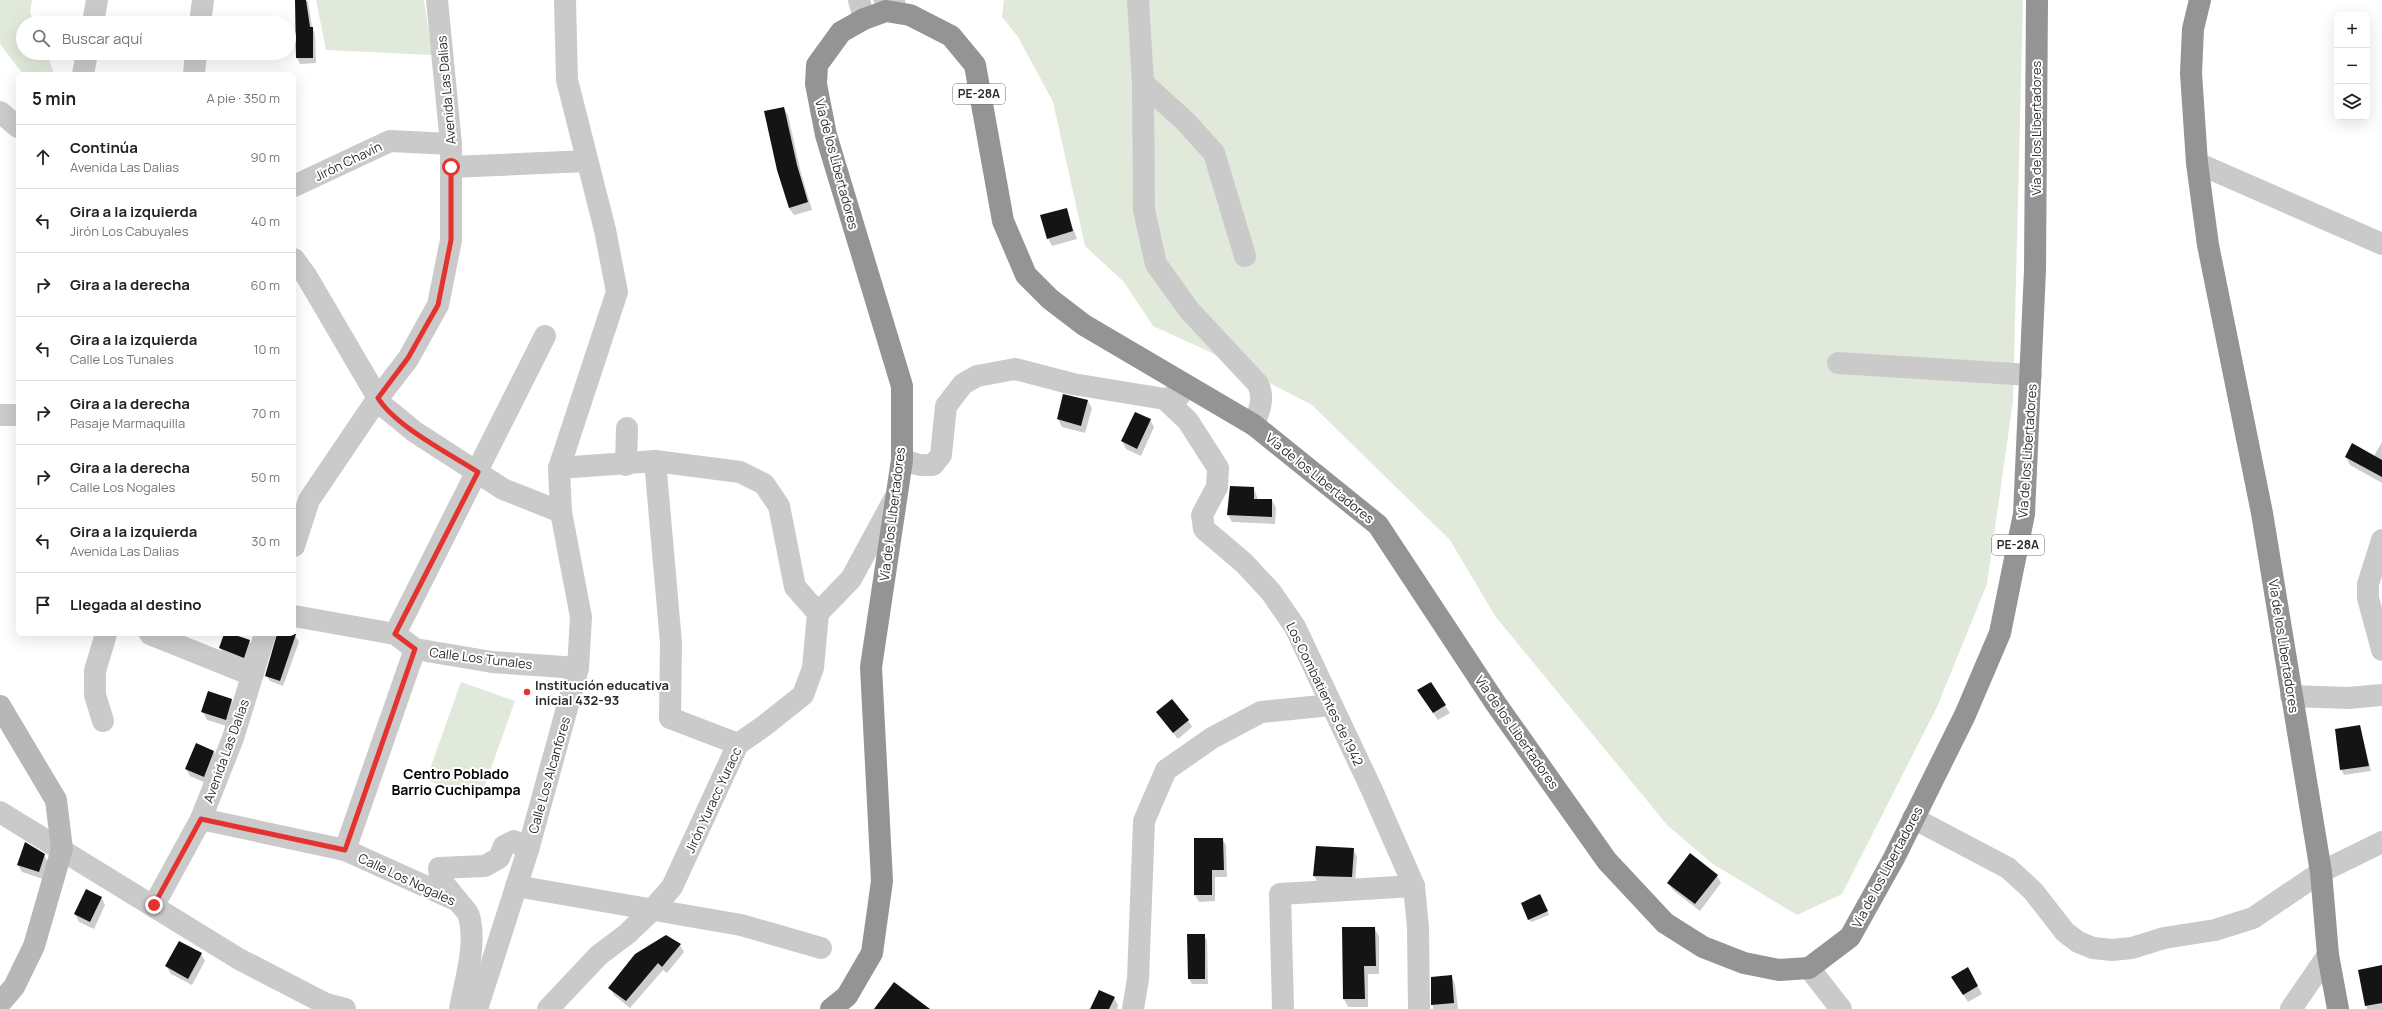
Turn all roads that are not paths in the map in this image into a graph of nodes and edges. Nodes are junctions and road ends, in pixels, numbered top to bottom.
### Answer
1 (97, 0) edge
2 (202, 0) edge
3 (436, 0) edge
4 (565, 0) edge
5 (1138, 0) edge
6 (2037, 0) edge
7 (2200, 0) edge
8 (861, 9) edge
9 (94, 16) edge
10 (201, 16) edge
11 (86, 60) edge
12 (195, 60) edge
13 (83, 72) edge
14 (194, 72) edge
15 (1144, 84) junction
16 (0, 112) edge
17 (16, 125) edge
18 (451, 144) junction
19 (587, 160) junction
20 (2197, 163) junction
21 (451, 167) junction
22 (296, 185) edge
23 (2382, 244) edge
24 (1245, 256) dead end
25 (296, 262) edge
26 (545, 336) dead end
27 (1838, 363) dead end
28 (2032, 375) junction
29 (1197, 391) junction
30 (378, 398) junction
31 (1165, 399) junction
32 (0, 415) edge
33 (16, 415) edge
34 (1254, 425) junction
35 (627, 428) dead end
36 (902, 460) junction
37 (655, 461) junction
38 (626, 464) junction
39 (559, 468) junction
40 (478, 472) junction
41 (895, 498) junction
42 (561, 512) junction
43 (296, 540) edge
44 (2382, 540) edge
45 (818, 612) junction
46 (296, 616) edge
47 (395, 634) junction
48 (105, 636) edge
49 (155, 636) edge
50 (264, 636) edge
51 (415, 649) junction
52 (2382, 650) edge
53 (578, 668) junction
54 (252, 675) junction
55 (2382, 695) edge
56 (2291, 696) junction
57 (1331, 705) junction
58 (0, 706) edge
59 (103, 721) dead end
60 (738, 744) junction
61 (0, 812) edge
62 (1913, 818) junction
63 (201, 819) junction
64 (2382, 842) edge
65 (62, 850) junction
66 (345, 850) junction
67 (528, 850) junction
68 (2321, 872) junction
69 (516, 886) junction
70 (1414, 886) junction
71 (458, 901) junction
72 (154, 905) junction
73 (653, 909) junction
74 (822, 948) dead end
75 (2328, 954) junction
76 (1810, 968) junction
77 (0, 1003) edge
78 (332, 1007) edge
79 (460, 1009) edge
80 (477, 1009) edge
81 (548, 1009) edge
82 (831, 1009) edge
83 (1133, 1009) edge
84 (1283, 1009) edge
85 (1419, 1009) edge
86 (1841, 1009) edge
87 (2291, 1009) edge
88 (2338, 1009) edge

1 - 9 street
2 - 10 street
3 - 18 street, Avenida Las Dalias
4 - 19 street
5 - 15 street
6 - 28 highway, Vía de los Libertadores / PE-28A
7 - 20 highway, Vía de los Libertadores
8 - 29 highway, Vía de los Libertadores / PE-28A
8 - 36 highway, Vía de los Libertadores / PE-28A
11 - 13 street
12 - 14 street
15 - 24 street
15 - 34 street
16 - 17 street
18 - 21 street, Avenida Las Dalias
18 - 22 street, Jirón Chavín
19 - 21 street
19 - 39 street
20 - 23 street
20 - 56 highway, Vía de los Libertadores
21 - 30 street, Avenida Las Dalias
25 - 30 street
26 - 40 street
27 - 28 street
28 - 62 highway, Vía de los Libertadores / PE-28A
29 - 31 street
29 - 34 highway, Vía de los Libertadores / PE-28A
30 - 40 street
30 - 43 street, Avenida Las Dalias
31 - 36 street
31 - 57 street, Los Combatientes de 1942
32 - 33 street
34 - 76 highway, Vía de los Libertadores / PE-28A
35 - 38 street
36 - 41 highway, Vía de los Libertadores / PE-28A
37 - 38 street
37 - 45 street
37 - 60 street
38 - 39 street
39 - 42 street, Calle Los Alcanfores
40 - 42 street
40 - 47 street
41 - 45 street
41 - 82 highway, Vía de los Libertadores / PE-28A
42 - 53 street, Calle Los Alcanfores
44 - 52 street
45 - 60 street, Jirón Yuracc Yuracc
46 - 47 street, Calle Los Tunales
47 - 51 street, Calle Los Tunales
48 - 59 street
49 - 54 street
50 - 54 street, Avenida Las Dalias
51 - 53 street, Calle Los Tunales
51 - 66 street
53 - 67 street, Calle Los Alcanfores
54 - 63 street, Avenida Las Dalias
55 - 56 street
56 - 68 highway, Vía de los Libertadores
57 - 70 street, Los Combatientes de 1942
57 - 83 street
58 - 65 street
60 - 73 street, Jirón Yuracc Yuracc
61 - 65 street
62 - 68 street
62 - 76 highway, Vía de los Libertadores / PE-28A
63 - 66 street, Calle Los Nogales
63 - 72 street, Avenida Las Dalias
64 - 68 street
65 - 72 street
65 - 77 street
66 - 71 street, Calle Los Nogales
67 - 69 street, Calle Los Alcanfores
67 - 71 street
68 - 75 highway, Vía de los Libertadores
69 - 73 street
69 - 80 street, Calle Los Alcanfores
70 - 84 street
70 - 85 street, Los Combatientes de 1942
71 - 79 street, Calle Los Nogales
72 - 78 street
73 - 74 street
73 - 81 street, Jirón Yuracc Yuracc
75 - 87 street
75 - 88 highway, Vía de los Libertadores
76 - 86 street

